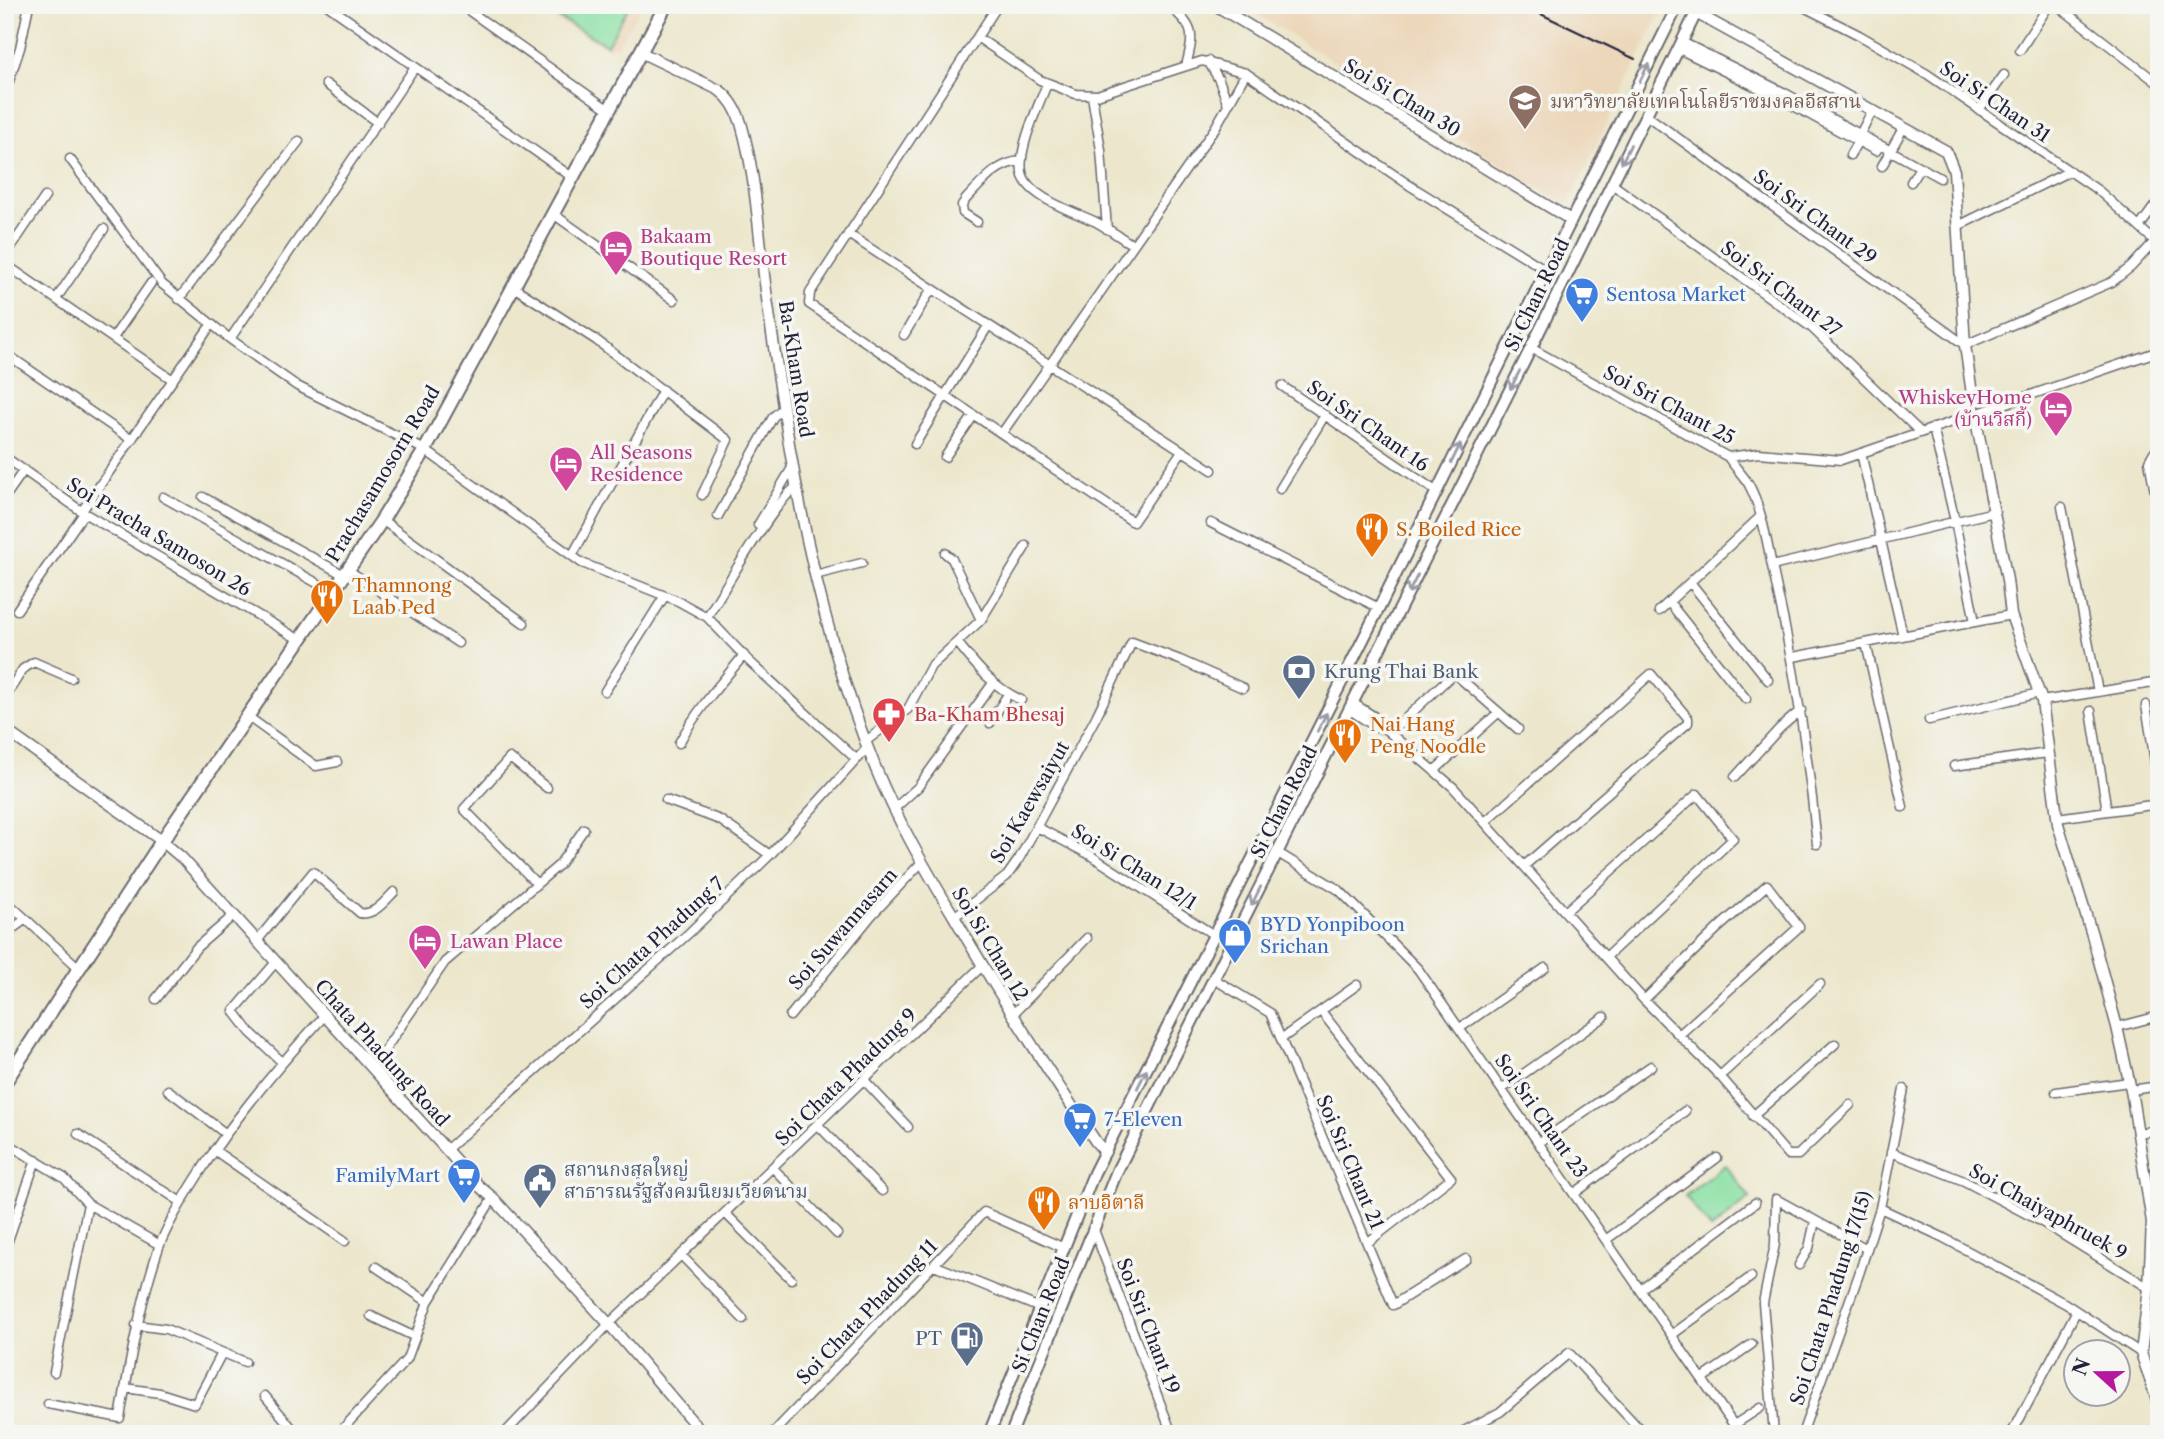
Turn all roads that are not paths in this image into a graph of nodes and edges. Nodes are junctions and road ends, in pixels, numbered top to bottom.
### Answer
1 (29, 5) edge
2 (327, 5) edge
3 (461, 5) edge
4 (666, 5) edge
5 (998, 5) edge
6 (1168, 5) edge
7 (1215, 5) edge
8 (1678, 5) edge
9 (1800, 5) edge
10 (2049, 5) edge
11 (2057, 5) edge
12 (1698, 9) edge
13 (977, 37) junction
14 (1680, 45) junction
15 (2020, 50) dead end
16 (640, 52) junction
17 (1208, 61) junction
18 (1186, 66) junction
19 (415, 67) junction
20 (1246, 73) junction
21 (2004, 75) dead end
22 (1047, 83) junction
23 (2159, 84) edge
24 (326, 85) dead end
25 (5, 93) edge
26 (1092, 96) junction
27 (1228, 104) junction
28 (609, 110) junction
29 (1979, 110) junction
30 (1870, 114) dead end
31 (1646, 115) junction
32 (378, 123) junction
33 (1901, 132) dead end
34 (1859, 138) junction
35 (299, 141) dead end
36 (1874, 142) dead end
37 (1891, 151) junction
38 (1850, 155) dead end
39 (70, 159) dead end
40 (1021, 161) junction
41 (1882, 166) dead end
42 (1920, 167) junction
43 (2070, 171) junction
44 (572, 177) junction
45 (1940, 178) dead end
46 (1911, 182) dead end
47 (1612, 184) junction
48 (45, 197) dead end
49 (2159, 200) edge
50 (552, 213) junction
51 (1571, 220) junction
52 (977, 222) dead end
53 (1958, 226) junction
54 (2140, 226) junction
55 (104, 229) dead end
56 (1107, 229) junction
57 (848, 234) junction
58 (2157, 243) edge
59 (1133, 246) junction
60 (5, 256) edge
61 (5, 264) edge
62 (1546, 270) junction
63 (1563, 280) junction
64 (151, 283) dead end
65 (512, 286) junction
66 (931, 290) junction
67 (56, 299) junction
68 (180, 299) junction
69 (674, 300) dead end
70 (988, 326) junction
71 (208, 329) dead end
72 (904, 335) dead end
73 (113, 338) junction
74 (230, 340) junction
75 (1965, 345) junction
76 (1531, 348) junction
77 (2159, 351) edge
78 (5, 353) edge
79 (1049, 365) junction
80 (173, 380) junction
81 (1282, 386) dead end
82 (663, 390) junction
83 (945, 396) junction
84 (783, 407) junction
85 (974, 415) junction
86 (1325, 415) junction
87 (1975, 415) junction
88 (1933, 428) junction
89 (1920, 432) junction
90 (1002, 433) junction
91 (132, 440) junction
92 (915, 444) dead end
93 (425, 450) junction
94 (1182, 451) junction
95 (2159, 451) edge
96 (1861, 453) junction
97 (5, 457) edge
98 (945, 457) dead end
99 (1728, 457) junction
100 (793, 466) junction
101 (24, 470) junction
102 (1212, 470) dead end
103 (797, 487) junction
104 (1280, 489) dead end
105 (1437, 492) junction
106 (702, 495) dead end
107 (5, 497) edge
108 (163, 497) dead end
109 (204, 497) dead end
110 (2062, 507) dead end
111 (2158, 507) edge
112 (83, 512) junction
113 (1994, 512) junction
114 (718, 516) dead end
115 (1760, 517) junction
116 (382, 520) junction
117 (1955, 522) junction
118 (1211, 523) dead end
119 (758, 524) dead end
120 (1882, 539) junction
121 (1026, 546) dead end
122 (945, 554) dead end
123 (572, 556) junction
124 (862, 563) dead end
125 (1772, 566) junction
126 (346, 573) junction
127 (815, 575) junction
128 (1690, 582) junction
129 (333, 592) junction
130 (664, 597) junction
131 (1669, 601) junction
132 (1379, 608) junction
133 (17, 610) dead end
134 (1659, 611) dead end
135 (2011, 615) junction
136 (707, 617) junction
137 (981, 620) junction
138 (1975, 622) junction
139 (524, 623) dead end
140 (1903, 635) junction
141 (300, 640) junction
142 (957, 642) junction
143 (458, 643) dead end
144 (1866, 643) junction
145 (744, 655) junction
146 (1793, 657) junction
147 (71, 678) dead end
148 (1768, 680) dead end
149 (2159, 682) edge
150 (993, 683) junction
151 (1243, 688) dead end
152 (605, 691) dead end
153 (2098, 692) junction
154 (1008, 694) junction
155 (5, 697) edge
156 (2040, 697) junction
157 (1746, 699) dead end
158 (1021, 700) dead end
159 (2146, 705) dead end
160 (1351, 706) junction
161 (1801, 710) junction
162 (2091, 710) dead end
163 (1499, 712) junction
164 (247, 716) junction
165 (1929, 720) dead end
166 (990, 723) dead end
167 (1518, 729) dead end
168 (1387, 730) junction
169 (7, 734) edge
170 (679, 743) dead end
171 (867, 744) junction
172 (2048, 753) junction
173 (856, 759) junction
174 (337, 762) dead end
175 (1954, 766) dead end
176 (1434, 771) junction
177 (1735, 777) dead end
178 (2159, 787) edge
179 (547, 788) dead end
180 (666, 800) dead end
181 (2159, 804) edge
182 (1903, 807) dead end
183 (895, 808) junction
184 (2107, 811) junction
185 (2057, 818) junction
186 (1485, 822) junction
187 (1037, 827) junction
188 (584, 829) dead end
189 (162, 841) junction
190 (1817, 844) dead end
191 (1278, 853) junction
192 (770, 855) junction
193 (922, 862) junction
194 (1524, 866) junction
195 (537, 884) junction
196 (394, 892) dead end
197 (5, 900) edge
198 (1565, 912) junction
199 (234, 915) junction
200 (954, 917) junction
201 (26, 919) junction
202 (5, 934) edge
203 (1214, 935) junction
204 (1087, 938) dead end
205 (257, 941) junction
206 (1605, 957) junction
207 (276, 962) junction
208 (981, 967) junction
209 (79, 968) junction
210 (1545, 968) dead end
211 (1214, 979) junction
212 (1820, 984) dead end
213 (1357, 985) dead end
214 (156, 999) dead end
215 (1644, 1000) junction
216 (1321, 1011) junction
217 (325, 1015) junction
218 (1012, 1015) junction
219 (790, 1016) dead end
220 (2159, 1016) edge
221 (1604, 1017) dead end
222 (2117, 1027) junction
223 (1460, 1028) junction
224 (1679, 1035) junction
225 (1281, 1040) junction
226 (1835, 1044) dead end
227 (282, 1062) junction
228 (1651, 1066) dead end
229 (373, 1067) junction
230 (1720, 1076) junction
231 (864, 1081) junction
232 (5, 1082) edge
233 (2130, 1086) junction
234 (2159, 1086) edge
235 (1502, 1089) junction
236 (1904, 1089) dead end
237 (168, 1090) dead end
238 (2056, 1092) dead end
239 (1850, 1105) dead end
240 (1685, 1111) dead end
241 (1753, 1116) junction
242 (818, 1125) junction
243 (908, 1127) dead end
244 (2159, 1130) edge
245 (2137, 1133) junction
246 (78, 1134) dead end
247 (226, 1134) junction
248 (5, 1142) edge
249 (1540, 1142) junction
250 (214, 1150) junction
251 (446, 1150) junction
252 (1105, 1152) junction
253 (1891, 1152) junction
254 (1717, 1158) dead end
255 (36, 1160) junction
256 (1120, 1166) junction
257 (773, 1168) junction
258 (882, 1191) dead end
259 (1575, 1193) junction
260 (493, 1198) junction
261 (181, 1202) junction
262 (88, 1203) junction
263 (1755, 1203) dead end
264 (1880, 1208) junction
265 (725, 1213) junction
266 (1815, 1221) junction
267 (2155, 1222) edge
268 (1094, 1230) junction
269 (836, 1234) dead end
270 (1607, 1238) junction
271 (345, 1241) dead end
272 (1367, 1243) junction
273 (160, 1245) junction
274 (1064, 1248) junction
275 (5, 1249) edge
276 (1867, 1250) junction
277 (681, 1255) junction
278 (1466, 1259) dead end
279 (934, 1265) junction
280 (1799, 1265) dead end
281 (376, 1267) dead end
282 (1751, 1276) dead end
283 (791, 1279) dead end
284 (1642, 1288) junction
285 (2149, 1288) junction
286 (428, 1303) junction
287 (1040, 1308) junction
288 (2076, 1312) junction
289 (371, 1316) dead end
290 (743, 1319) dead end
291 (609, 1324) junction
292 (136, 1325) junction
293 (1673, 1334) junction
294 (415, 1337) junction
295 (1752, 1344) dead end
296 (222, 1353) junction
297 (2141, 1353) junction
298 (245, 1362) dead end
299 (2146, 1367) junction
300 (2159, 1368) edge
301 (54, 1372) dead end
302 (1703, 1378) junction
303 (125, 1388) junction
304 (265, 1396) dead end
305 (48, 1404) dead end
306 (2159, 1406) edge
307 (1760, 1408) dead end
308 (1734, 1425) junction
309 (297, 1434) edge
310 (338, 1434) edge
311 (504, 1434) edge
312 (703, 1434) edge
313 (772, 1434) edge
314 (989, 1434) edge
315 (1011, 1434) edge
316 (1172, 1434) edge
317 (1458, 1434) edge
318 (1644, 1434) edge
319 (1740, 1434) edge
320 (1774, 1434) edge
321 (1802, 1434) edge
322 (2009, 1434) edge

1 - 25 street
2 - 19 street
3 - 28 street
4 - 16 main road, Prachasamosorn Road
5 - 13 street
6 - 18 street
7 - 51 street, Soi Si Chan 30
51 -> 8 main road, Si Chan Road
9 - 29 street, Soi Si Chan 31
10 - 15 street
11 - 23 street
12 - 14 main road, Si Chan Road
12 - 53 street
13 - 22 street
13 - 57 street
14 - 31 main road, Si Chan Road
14 - 34 street
16 - 28 main road, Prachasamosorn Road
16 - 84 street, Ba-Kham Road
17 - 18 street
17 - 20 street
17 - 27 street
18 - 26 street
19 - 32 street
19 - 44 street
20 - 27 street
20 - 62 street
21 - 29 street
22 - 26 street
22 - 40 street
24 - 32 street
26 - 56 street
27 - 59 street
28 - 44 main road, Prachasamosorn Road
29 - 43 street, Soi Si Chan 31
30 - 34 street
31 -> 47 main road, Si Chan Road
31 - 75 street, Soi Sri Chant 29
32 - 74 street
33 - 37 street
34 - 36 street
34 - 37 street
34 - 38 street
35 - 68 street
37 - 41 street
37 - 42 street
39 - 68 street
40 - 52 street
40 - 56 street
42 - 45 street
42 - 46 street
43 - 53 street
43 - 54 street, Soi Si Chan 31
44 - 50 main road, Prachasamosorn Road
47 - 63 main road, Si Chan Road
47 - 89 street, Soi Sri Chant 27
48 - 60 street
49 - 54 street
50 - 65 main road, Prachasamosorn Road
50 - 69 street
51 - 62 main road, Si Chan Road
53 - 75 street
54 - 58 street, Soi Si Chan 31
55 - 67 street
56 - 59 street
57 - 66 street
57 - 83 street
58 - 75 street
59 - 79 street
61 - 67 street
62 - 63 main road
105 -> 62 main road, Si Chan Road
63 - 76 main road, Si Chan Road
64 - 73 street
65 - 82 street
65 - 93 main road, Prachasamosorn Road
66 - 70 street
66 - 72 street
67 - 73 street
68 - 74 street
70 - 79 street
70 - 83 street
71 - 80 street
73 - 80 street
74 - 93 street
75 - 87 street
76 - 99 street, Soi Sri Chant 25
76 -> 160 main road, Si Chan Road
77 - 87 street, Soi Sri Chant 25
78 - 91 street
79 - 90 street
79 - 94 street
80 - 91 street
81 - 86 street, Soi Sri Chant 16
82 - 106 street
82 - 123 street
83 - 85 street
83 - 92 street
84 - 100 street, Ba-Kham Road
84 - 114 street
85 - 90 street
85 - 98 street
86 - 104 street
86 - 105 street, Soi Sri Chant 16
87 - 88 street, Soi Sri Chant 25
87 - 113 street
88 - 89 street, Soi Sri Chant 25
88 - 117 street
89 - 96 street, Soi Sri Chant 25
90 - 94 street
91 - 112 street
93 - 116 main road, Prachasamosorn Road
93 - 123 street
94 - 102 street
95 - 111 street
96 - 99 street, Soi Sri Chant 25
96 - 120 street
97 - 101 street, Soi Pracha Samoson 26
99 - 115 street
100 - 103 street, Ba-Kham Road
100 - 119 street
101 - 107 street
101 - 112 street, Soi Pracha Samoson 26
103 - 127 street, Ba-Kham Road
103 - 136 street
105 - 132 main road, Si Chan Road
108 - 129 street
109 - 126 street
110 - 153 street
112 - 133 street
112 - 141 street, Soi Pracha Samoson 26
113 - 117 street
113 - 135 street
115 - 125 street
115 - 128 street
116 - 126 main road, Prachasamosorn Road
116 - 139 street
117 - 120 street
117 - 138 street
118 - 132 street
120 - 125 street
120 - 140 street
121 - 137 street, Soi Chata Phadung 7
122 - 137 street
123 - 130 street
124 - 127 street
125 - 146 street
126 - 129 main road, Prachasamosorn Road
126 - 143 street
127 - 171 street, Ba-Kham Road
128 - 131 street
128 - 148 street
129 - 141 main road, Prachasamosorn Road
130 - 136 street
130 - 152 street
131 - 134 street
131 - 157 street
203 -> 132 main road, Si Chan Road
135 - 138 street
135 - 156 street
136 - 145 street
137 - 142 street, Soi Chata Phadung 7
138 - 140 street
140 - 144 street
141 - 164 main road, Prachasamosorn Road
142 - 150 street
142 - 171 street, Soi Chata Phadung 7
144 - 146 street
144 - 182 street
145 - 170 street
145 - 173 street
146 - 161 street
147 - 155 street
149 - 153 street
150 - 154 street
150 - 183 street
151 - 187 street, Soi Kaewsaiyut
153 - 156 street
154 - 158 street
154 - 166 street
156 - 165 street
156 - 172 street
159 - 178 street
160 - 168 street
160 - 191 main road, Si Chan Road
161 - 177 street
161 - 190 street
162 - 184 street
163 - 167 street
163 - 168 street
163 - 176 street
164 - 174 street
164 - 189 main road, Prachasamosorn Road
168 - 176 street
169 - 189 street, Chata Phadung Road
171 - 173 street, Soi Chata Phadung 7
171 - 183 street, Soi Si Chan 12
172 - 175 street
172 - 185 street
173 - 192 street, Soi Chata Phadung 7
176 - 186 street
179 - 195 street
180 - 192 street
181 - 184 street
183 - 193 street, Soi Si Chan 12
184 - 185 street
185 - 222 street
186 - 194 street
186 - 194 street
187 - 200 street, Soi Kaewsaiyut
187 - 203 street, Soi Si Chan 12/1
188 - 195 street
189 - 199 street, Chata Phadung Road
189 - 209 main road, Prachasamosorn Road
191 -> 211 main road, Si Chan Road
191 - 223 street, Soi Sri Chant 23
192 - 251 street, Soi Chata Phadung 7
193 - 200 street, Soi Si Chan 12
193 - 219 street, Soi Suwannasarn
194 - 198 street
195 - 229 street
196 - 205 street
197 - 201 street
198 - 206 street
198 - 206 street
199 - 205 street, Chata Phadung Road
199 - 214 street
200 - 208 street, Soi Si Chan 12
201 - 202 street
201 - 209 street
252 -> 203 main road, Si Chan Road
204 - 218 street
205 - 207 street, Chata Phadung Road
206 - 215 street
207 - 217 street, Chata Phadung Road
207 - 227 street
208 - 218 street, Soi Si Chan 12
208 - 231 street, Soi Chata Phadung 9
209 - 232 main road, Prachasamosorn Road
210 - 223 street
211 - 225 street, Soi Sri Chant 21
211 - 256 main road, Si Chan Road
212 - 230 street
213 - 216 street
215 - 224 street
215 - 224 street
216 - 225 street
216 - 272 street
217 - 227 street
217 - 229 street, Chata Phadung Road
218 - 252 street, Soi Si Chan 12
220 - 222 street
221 - 235 street
222 - 233 street
223 - 235 street, Soi Sri Chant 23
224 - 230 street
225 - 272 street, Soi Sri Chant 21
226 - 241 street
227 - 247 street
228 - 249 street
229 - 251 street, Chata Phadung Road
230 - 241 street
231 - 242 street, Soi Chata Phadung 9
231 - 243 street
233 - 234 street
233 - 238 street
233 - 245 street
235 - 249 street, Soi Sri Chant 23
236 - 253 street, Soi Chata Phadung 17(15)
237 - 247 street
239 - 241 street
240 - 259 street
242 - 257 street, Soi Chata Phadung 9
242 - 258 street
244 - 245 street
245 - 267 street
246 - 261 street
247 - 250 street
248 - 255 street
249 - 259 street, Soi Sri Chant 23
250 - 261 street
250 - 271 street
251 - 260 street, Chata Phadung Road
252 - 256 main road
252 - 274 main road, Si Chan Road
253 - 264 street, Soi Chata Phadung 17(15)
253 - 285 street, Soi Chaiyaphruek 9
254 - 270 street
255 - 262 street
255 - 275 street
256 - 268 main road, Si Chan Road
257 - 265 street, Soi Chata Phadung 9
257 - 269 street
259 - 270 street, Soi Sri Chant 23
260 - 286 street
260 - 291 street, Chata Phadung Road
261 - 273 street
262 - 273 street
262 - 301 street
263 - 284 street
264 - 276 street, Soi Chata Phadung 17(15)
264 - 288 street
265 - 277 street, Soi Chata Phadung 9
265 - 283 street
266 - 276 street
266 - 280 street
266 - 320 street
267 - 285 street
268 - 315 main road, Si Chan Road
268 - 316 street, Soi Sri Chant 19
270 - 284 street, Soi Sri Chant 23
272 - 278 street, Soi Sri Chant 21
273 - 292 street
274 - 279 street, Soi Chata Phadung 11
274 - 287 main road, Si Chan Road
276 - 321 street, Soi Chata Phadung 17(15)
277 - 290 street
277 - 291 street, Soi Chata Phadung 9
279 - 287 street
279 - 313 street, Soi Chata Phadung 11
281 - 286 street
282 - 293 street
284 - 293 street, Soi Sri Chant 23
285 - 297 street
286 - 294 street
287 - 314 main road, Si Chan Road
288 - 297 street
288 - 322 street
289 - 294 street
291 - 311 street, Soi Chata Phadung 9
291 - 312 street, Chata Phadung Road
292 - 296 street
292 - 303 street
293 - 302 street, Soi Sri Chant 23
294 - 310 street
295 - 302 street
296 - 298 street
296 - 303 street
297 - 299 street
299 - 300 street
299 - 306 street
302 - 308 street, Soi Sri Chant 23
303 - 305 street
304 - 309 street
307 - 308 street
308 - 319 street, Soi Sri Chant 23
317 - 318 street

